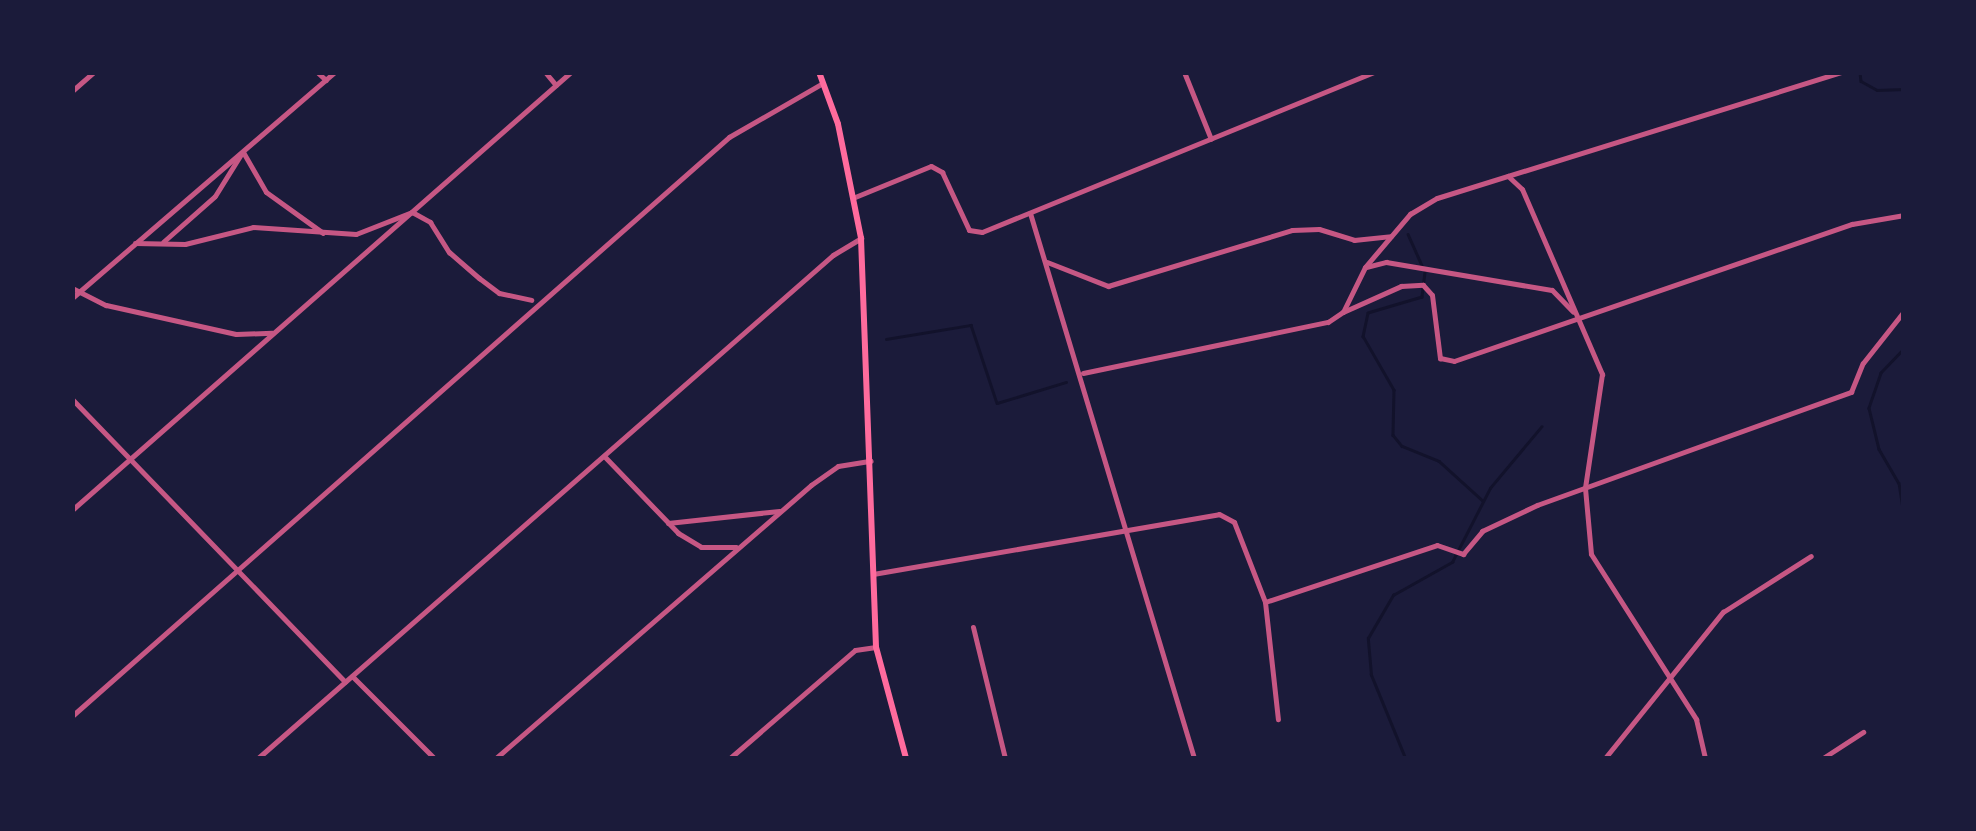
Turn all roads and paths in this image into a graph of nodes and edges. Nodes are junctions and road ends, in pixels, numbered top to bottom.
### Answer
1 (94, 72) edge
2 (317, 72) edge
3 (335, 72) edge
4 (544, 72) edge
5 (571, 72) edge
6 (820, 72) edge
7 (1184, 72) edge
8 (1375, 72) edge
9 (1841, 72) edge
10 (326, 80) junction
11 (823, 84) junction
12 (556, 86) junction
13 (72, 91) edge
14 (1211, 139) junction
15 (242, 152) junction
16 (1508, 176) junction
17 (854, 197) junction
18 (412, 212) junction
19 (1030, 213) junction
20 (1904, 215) edge
21 (326, 234) junction
22 (356, 234) junction
23 (1391, 236) junction
24 (861, 238) junction
25 (378, 242) junction
26 (135, 243) junction
27 (161, 244) junction
28 (1045, 261) junction
29 (1365, 268) junction
30 (72, 288) edge
31 (80, 292) junction
32 (72, 298) edge
33 (532, 300) dead end
34 (1904, 311) edge
35 (1343, 312) junction
36 (1578, 318) junction
37 (274, 333) junction
38 (1083, 373) junction
39 (72, 399) edge
40 (604, 456) junction
41 (130, 459) junction
42 (871, 462) junction
43 (1585, 488) junction
44 (72, 510) edge
45 (780, 511) junction
46 (668, 522) junction
47 (1126, 530) junction
48 (738, 548) junction
49 (1812, 556) dead end
50 (238, 571) junction
51 (872, 574) junction
52 (1265, 602) junction
53 (973, 627) dead end
54 (876, 647) junction
55 (352, 676) junction
56 (1672, 676) junction
57 (345, 682) junction
58 (72, 716) edge
59 (1278, 719) dead end
60 (1863, 732) dead end
61 (258, 758) edge
62 (434, 758) edge
63 (496, 758) edge
64 (730, 758) edge
65 (906, 758) edge
66 (1006, 758) edge
67 (1194, 758) edge
68 (1604, 758) edge
69 (1705, 758) edge
70 (1823, 758) edge

1 - 13 street
2 - 10 street
3 - 10 street
4 - 12 street
5 - 12 street
6 - 11 main road
7 - 14 street
8 - 14 street
9 - 16 street
10 - 15 street
11 - 17 main road
11 - 50 street
12 - 18 street
14 - 19 street
15 - 21 street
15 - 26 street
15 - 27 street
16 - 23 street
16 - 36 street
17 - 19 street
17 - 24 main road
18 - 22 street
18 - 25 street
18 - 33 street
19 - 28 street
20 - 36 street
21 - 22 street
21 - 27 street
22 - 25 street
23 - 28 street
23 - 29 street
24 - 40 street
24 - 42 main road
25 - 37 street
26 - 27 street
26 - 31 street
28 - 38 street
29 - 35 street
29 - 36 street
30 - 31 street
31 - 32 street
31 - 37 street
34 - 43 street
35 - 36 street
35 - 38 street
36 - 43 street
37 - 41 street
38 - 47 street
39 - 41 street
40 - 46 street
40 - 55 street
41 - 44 street
41 - 50 street
42 - 45 street
42 - 51 main road
43 - 52 street
43 - 56 street
45 - 46 street
45 - 48 street
46 - 48 street
47 - 51 street
47 - 52 street
47 - 67 street
48 - 63 street
49 - 56 street
50 - 57 street
50 - 58 street
51 - 54 main road
52 - 59 street
53 - 66 street
54 - 64 street
54 - 65 main road
55 - 57 street
55 - 62 street
56 - 68 street
56 - 69 street
57 - 61 street
60 - 70 street

